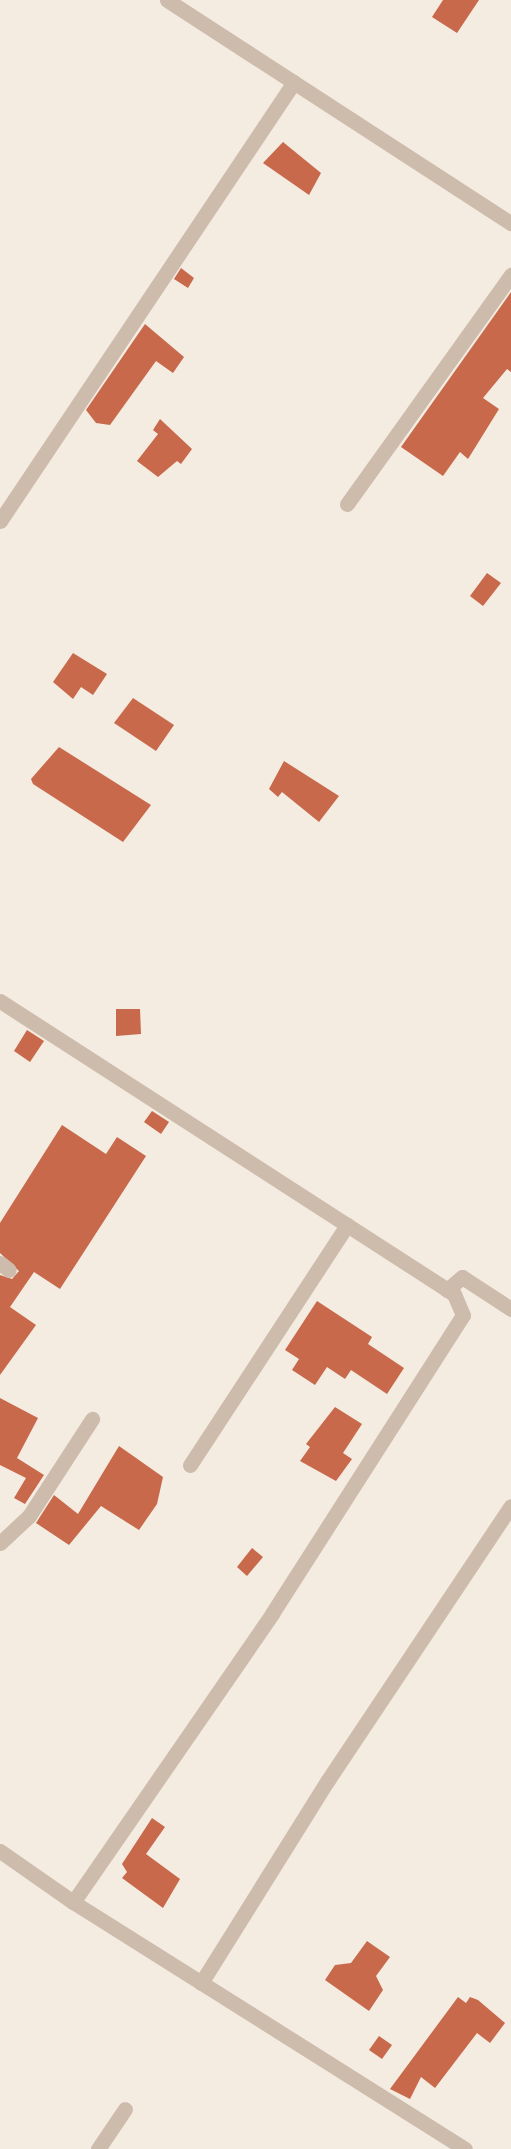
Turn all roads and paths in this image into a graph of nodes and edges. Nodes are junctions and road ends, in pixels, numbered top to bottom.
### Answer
1 (167, 0) edge
2 (294, 82) junction
3 (511, 223) edge
4 (511, 275) edge
5 (346, 504) dead end
6 (0, 521) edge
7 (0, 1001) edge
8 (347, 1225) junction
9 (447, 1290) junction
10 (511, 1309) edge
11 (92, 1419) dead end
12 (190, 1465) dead end
13 (511, 1506) edge
14 (0, 1543) edge
15 (0, 1851) edge
16 (73, 1902) junction
17 (201, 1983) junction
18 (125, 2109) dead end
19 (98, 2149) edge
20 (465, 2149) edge

1 - 2 street
2 - 3 street
2 - 6 street
4 - 5 street
7 - 8 street
8 - 9 street
8 - 12 street
9 - 10 street
9 - 16 street
11 - 14 street
13 - 17 street
15 - 16 street
16 - 17 street
17 - 20 street
18 - 19 street

